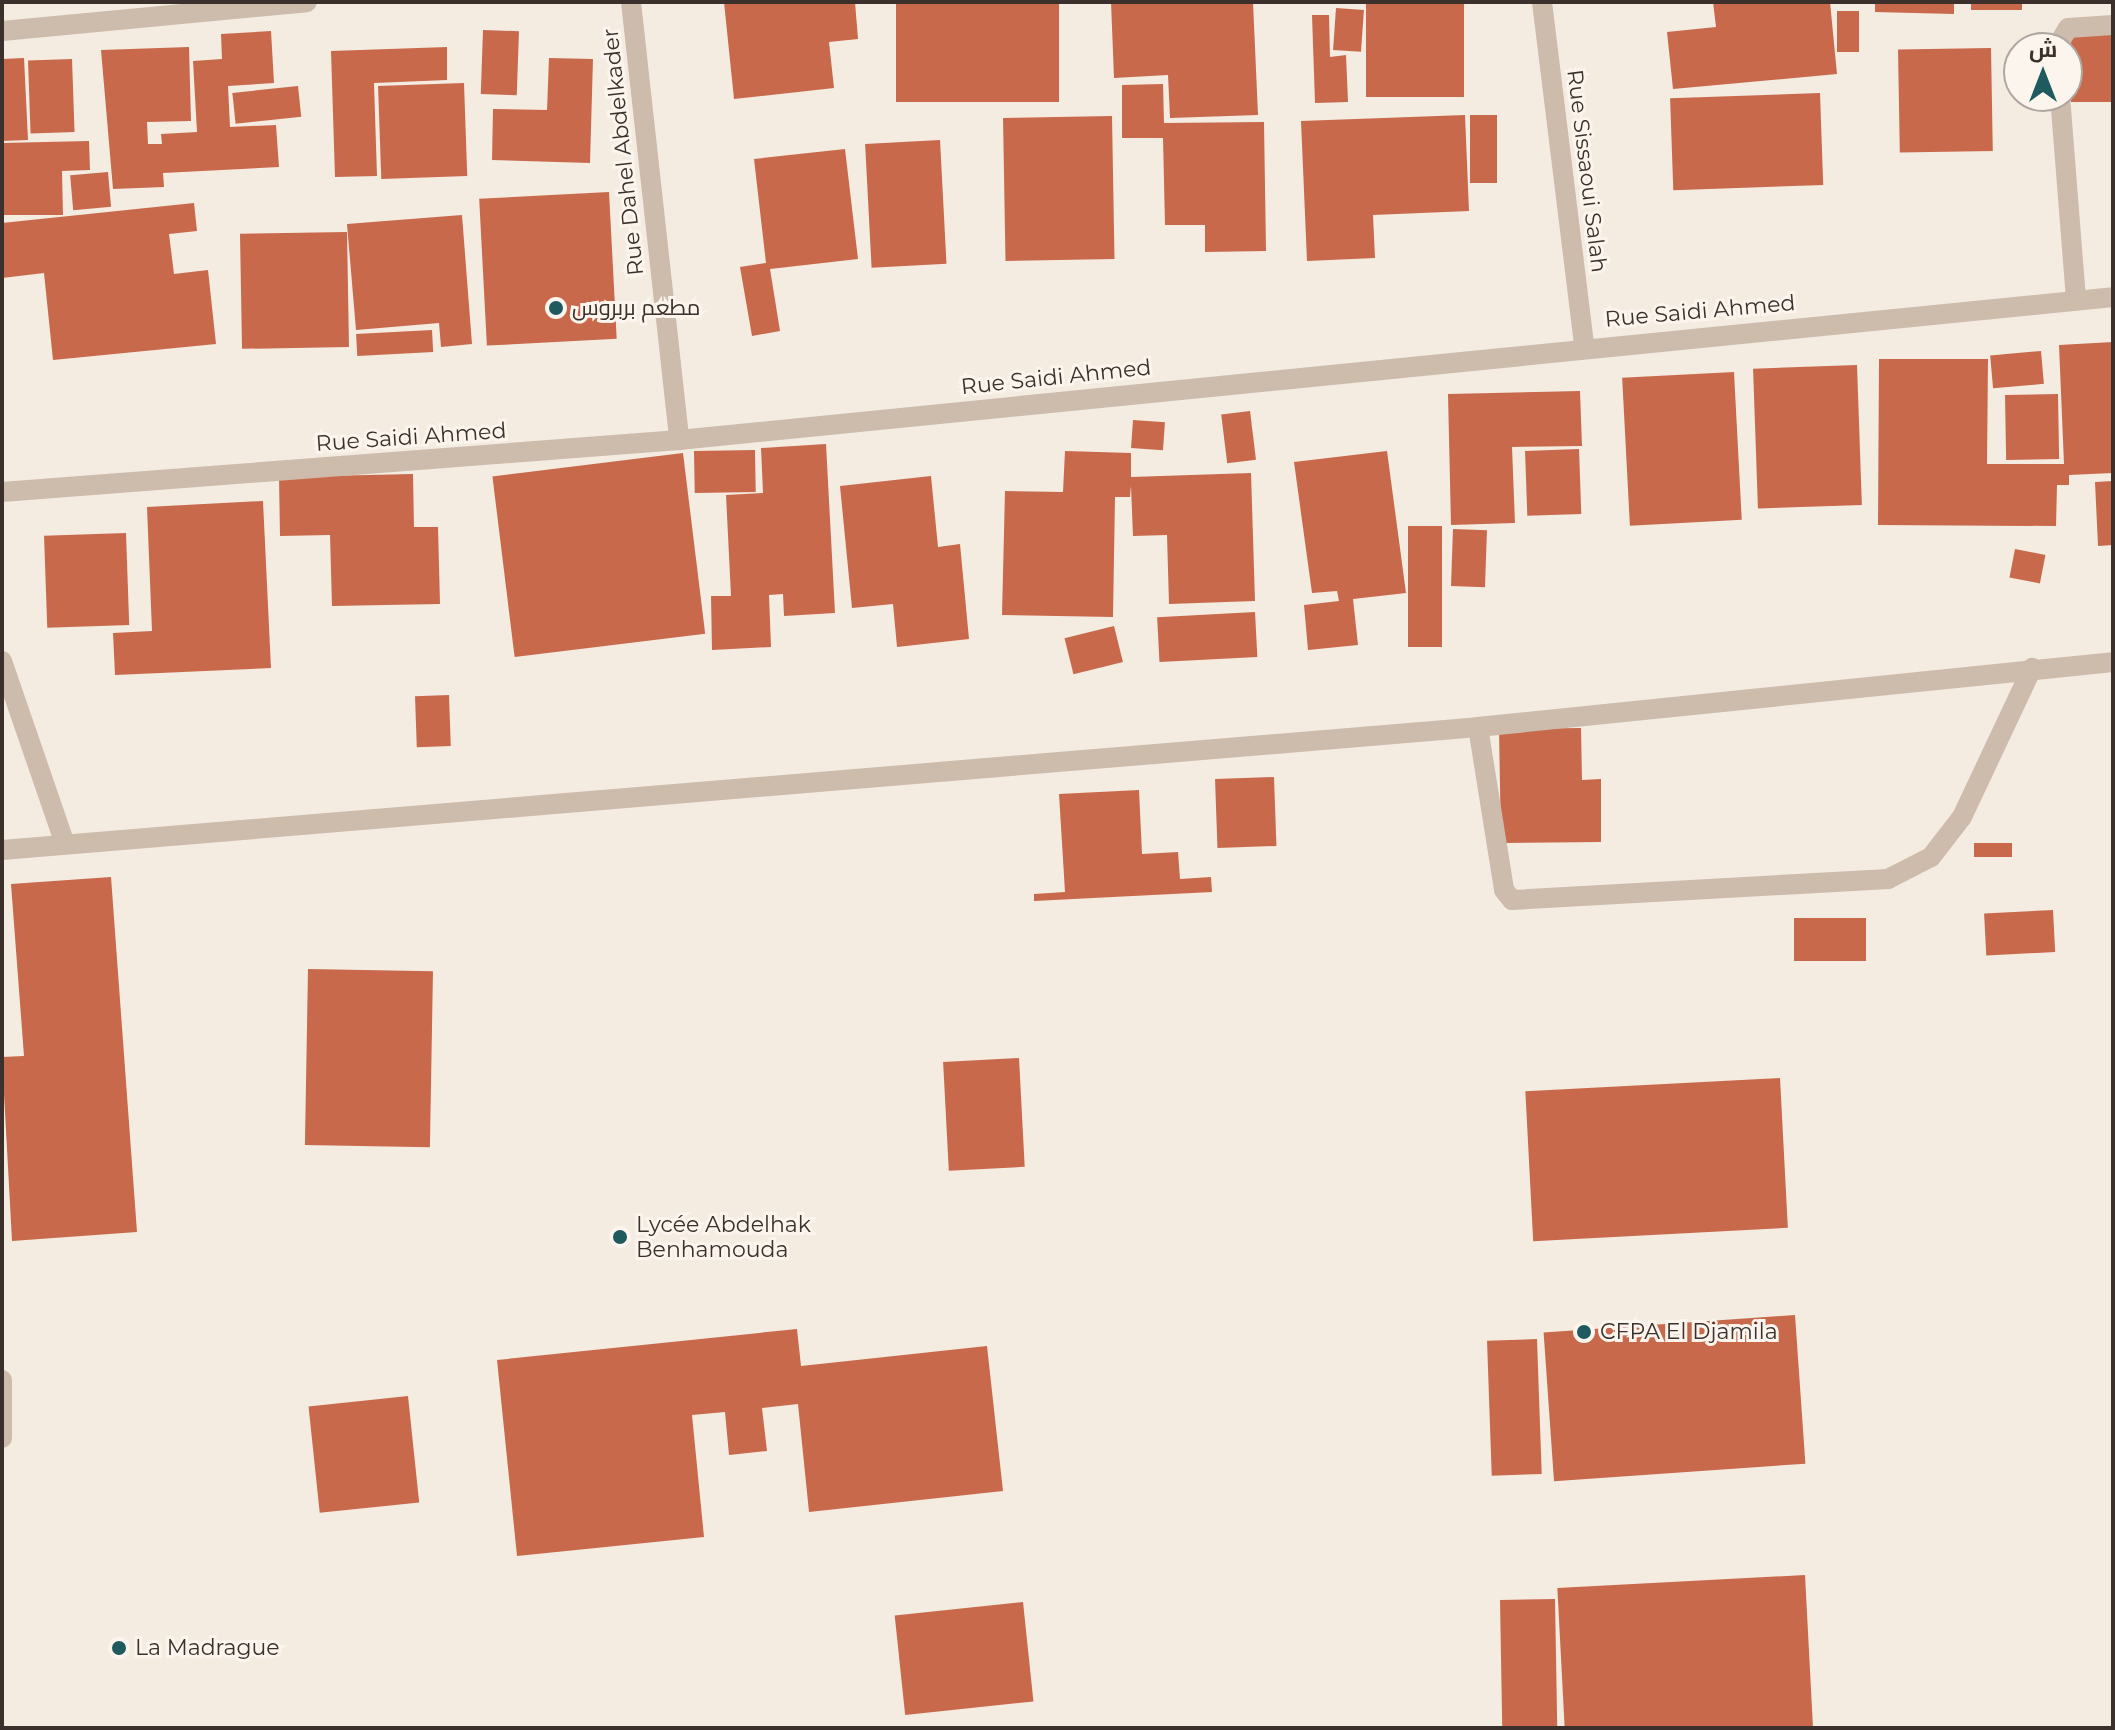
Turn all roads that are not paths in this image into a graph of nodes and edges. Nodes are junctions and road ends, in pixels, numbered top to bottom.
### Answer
1 (307, 2) edge
2 (631, 2) edge
3 (1542, 2) edge
4 (2113, 25) edge
5 (2, 31) edge
6 (2066, 32) edge
7 (2061, 112) edge
8 (2113, 297) edge
9 (2076, 300) junction
10 (1584, 346) junction
11 (679, 440) junction
12 (2, 492) edge
13 (2, 661) edge
14 (2113, 662) edge
15 (2032, 668) junction
16 (1478, 727) junction
17 (65, 844) junction
18 (2, 850) edge
19 (2, 1380) edge
20 (2, 1438) edge

1 - 5 street
2 - 11 street, Rue Dahel Abdelkader
3 - 10 street, Rue Sissaoui Salah
4 - 6 street
7 - 9 street
8 - 9 street, Rue Saidi Ahmed
9 - 10 street, Rue Saidi Ahmed
10 - 11 street, Rue Saidi Ahmed
11 - 12 street, Rue Saidi Ahmed
13 - 17 street
14 - 15 street
15 - 16 street
15 - 16 street
16 - 17 street
17 - 18 street
19 - 20 street

